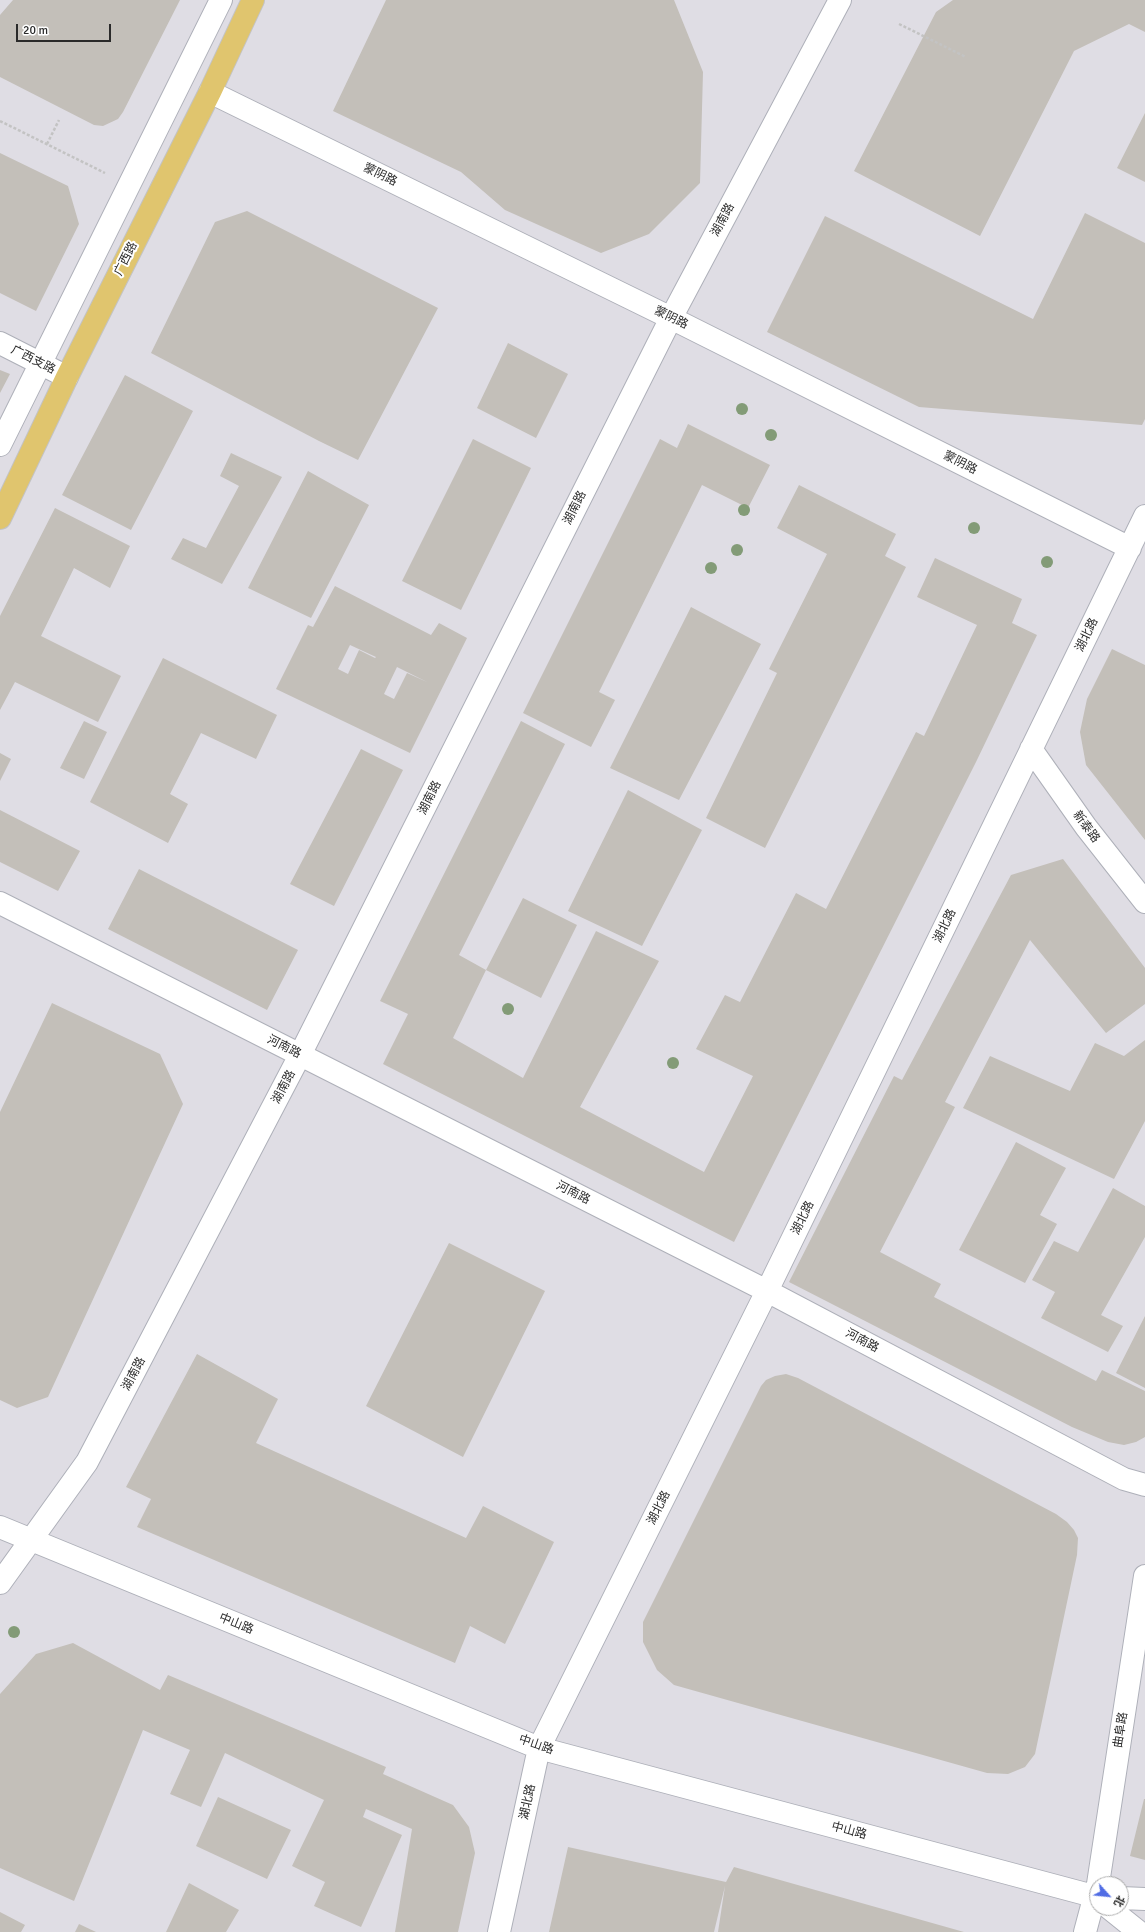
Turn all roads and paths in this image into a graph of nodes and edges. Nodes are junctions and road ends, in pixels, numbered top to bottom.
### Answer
1 (221, 0) edge
2 (253, 0) edge
3 (840, 0) edge
4 (899, 24) dead end
5 (966, 57) dead end
6 (210, 92) junction
7 (59, 120) dead end
8 (0, 121) edge
9 (47, 144) junction
10 (109, 175) dead end
11 (671, 318) junction
12 (0, 343) edge
13 (41, 364) junction
14 (67, 377) junction
15 (0, 445) edge
16 (1145, 516) edge
17 (0, 518) edge
18 (1130, 548) junction
19 (1031, 749) junction
20 (1145, 902) edge
21 (0, 903) edge
22 (300, 1055) junction
23 (767, 1291) junction
24 (1145, 1485) edge
25 (0, 1527) edge
26 (32, 1540) junction
27 (1145, 1576) edge
28 (0, 1583) edge
29 (539, 1748) junction
30 (1102, 1876) edge
31 (1089, 1892) edge
32 (1129, 1898) edge
33 (1145, 1899) edge
34 (1091, 1916) edge
35 (1122, 1916) edge
36 (499, 1932) edge
37 (1085, 1932) edge
38 (1139, 1932) edge

1 - 13 street
2 - 6 main road, 广西路
3 - 11 street, 湖南路
4 - 5 path
6 - 11 street, 蒙阴路
6 - 14 main road, 广西路
7 - 9 path
8 - 9 path
9 - 10 path
11 - 18 street, 蒙阴路
11 - 22 street, 湖南路
12 - 13 street, 广西支路
13 - 14 street, 广西支路
13 - 15 street
14 - 17 main road, 广西路
16 - 18 street, 湖北路
18 - 19 street, 湖北路
19 - 20 street, 新泰路
19 - 23 street, 湖北路
21 - 22 street, 河南路
22 - 23 street, 河南路
22 - 26 street, 湖南路
23 - 24 street, 河南路
23 - 29 street, 湖北路
25 - 26 street, 中山路
26 - 28 street, 湖南路
26 - 29 street, 中山路
27 - 30 street, 曲阜路
29 - 31 street, 中山路
29 - 36 street, 湖北路
32 - 33 street
34 - 37 street, 曲阜路
35 - 38 street, 中山路

